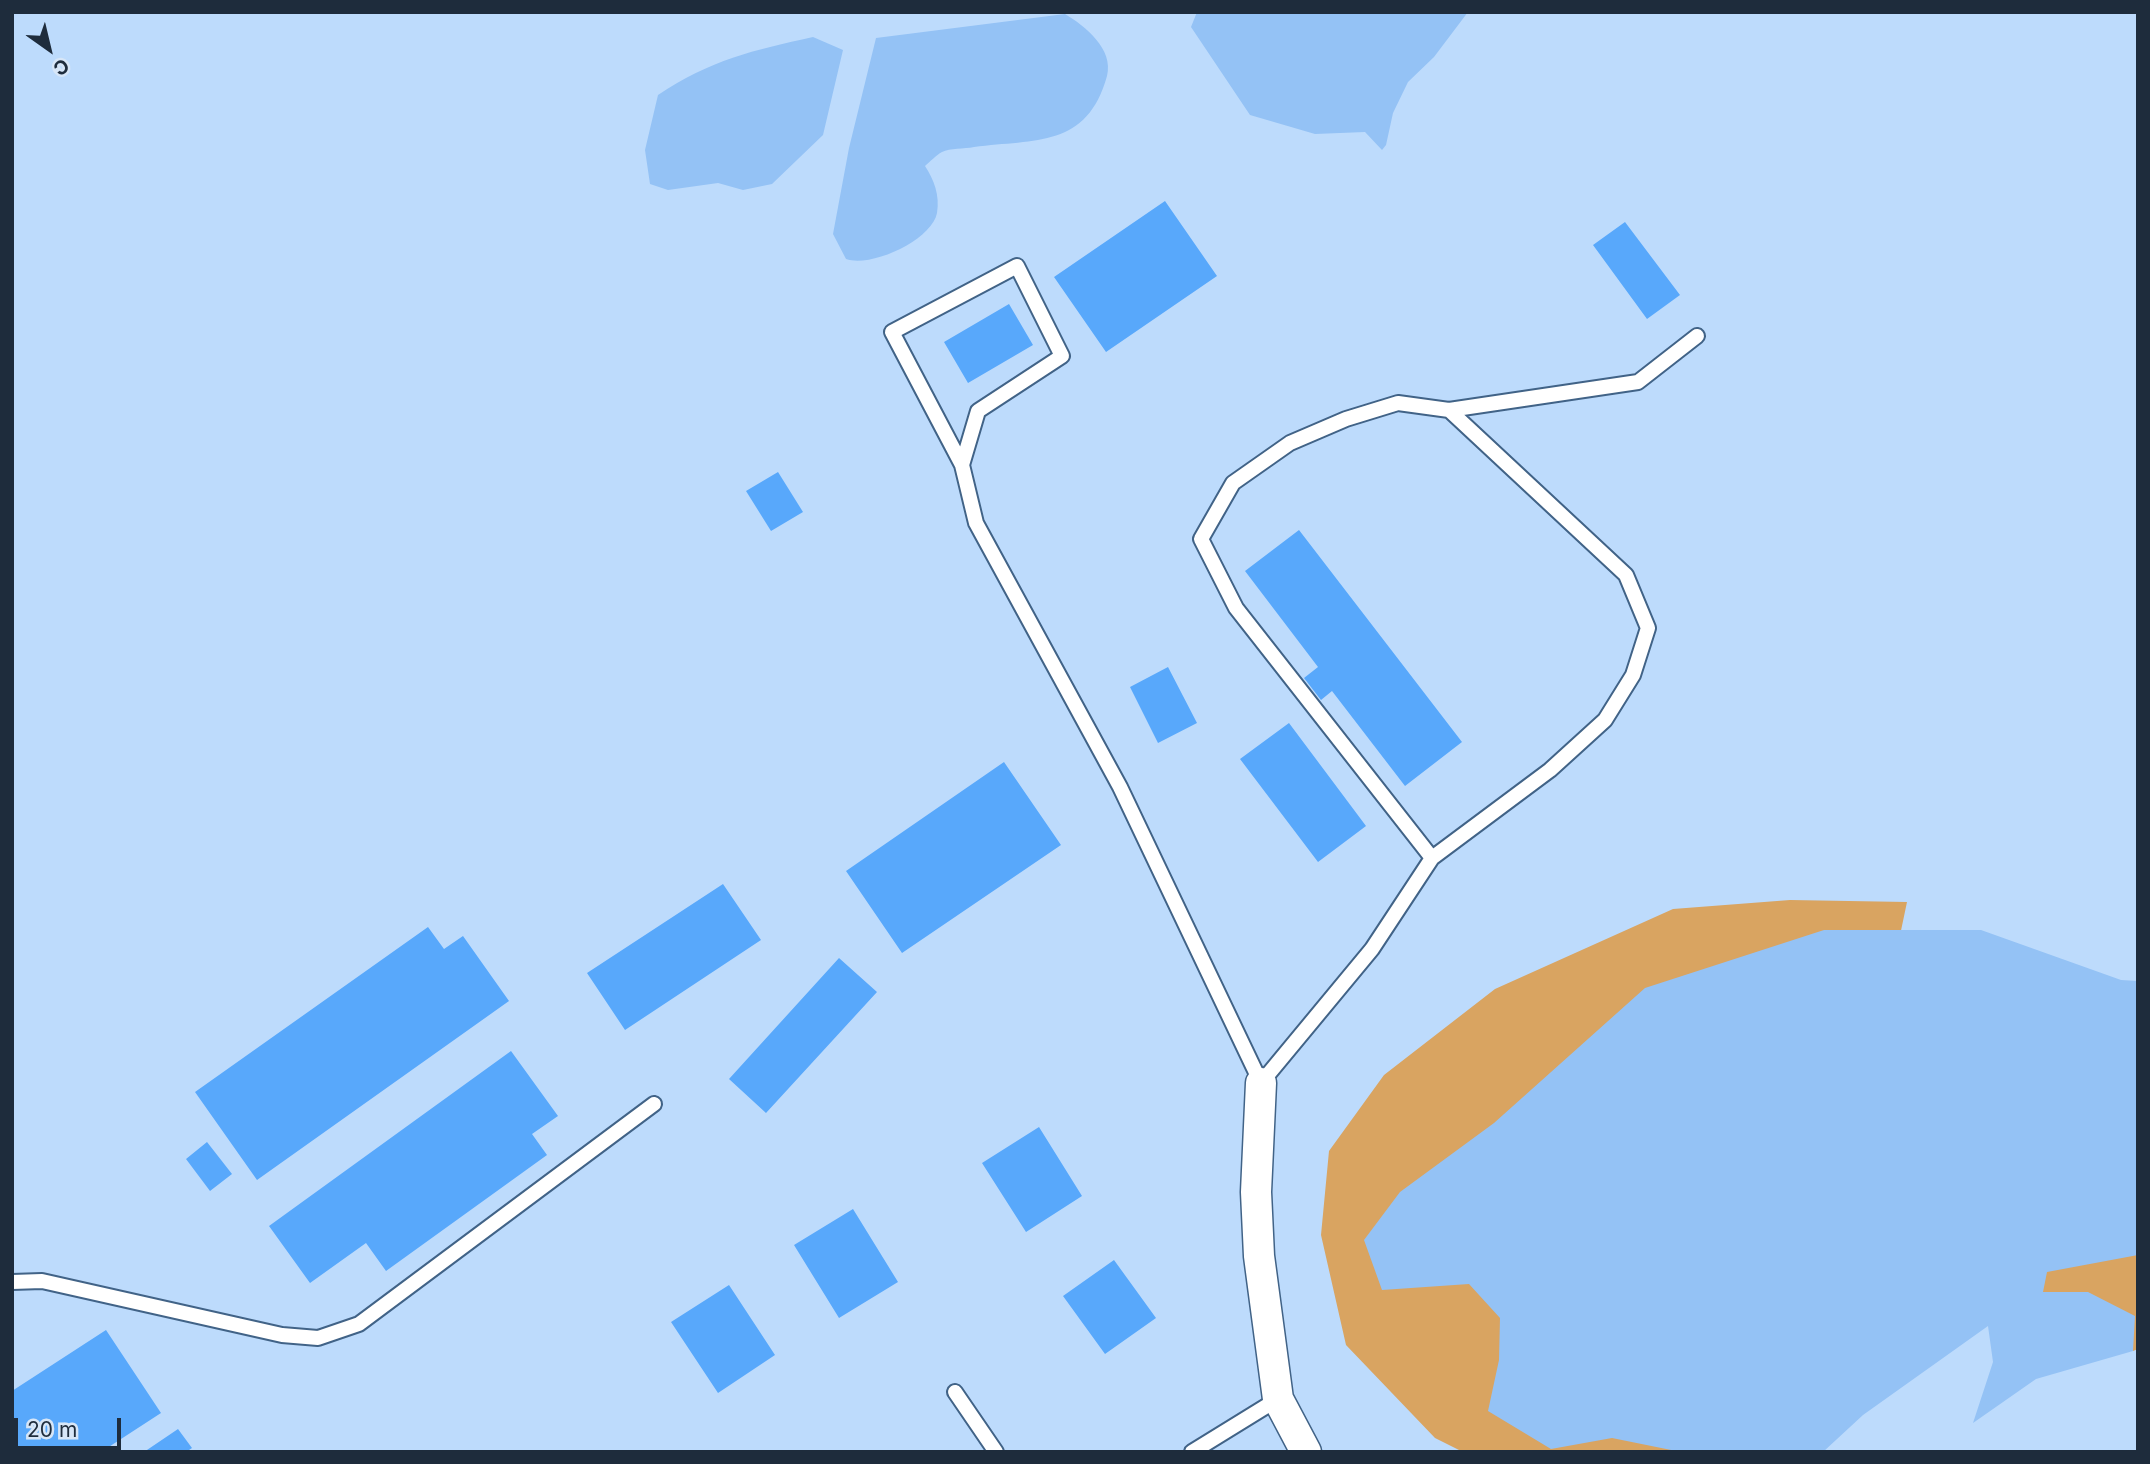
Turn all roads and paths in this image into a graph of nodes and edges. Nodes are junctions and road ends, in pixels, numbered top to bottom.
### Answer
1 (1697, 336) dead end
2 (1449, 410) junction
3 (962, 465) junction
4 (1432, 858) junction
5 (1261, 1083) junction
6 (654, 1104) dead end
7 (12, 1282) edge
8 (955, 1391) dead end
9 (1278, 1399) junction
10 (996, 1452) edge
11 (1192, 1452) edge
12 (1306, 1452) edge

1 - 2 lane
2 - 4 lane
2 - 4 lane
3 - 3 lane
3 - 5 lane
4 - 5 lane
5 - 9 street
6 - 7 lane
8 - 10 lane
9 - 11 lane
9 - 12 street

